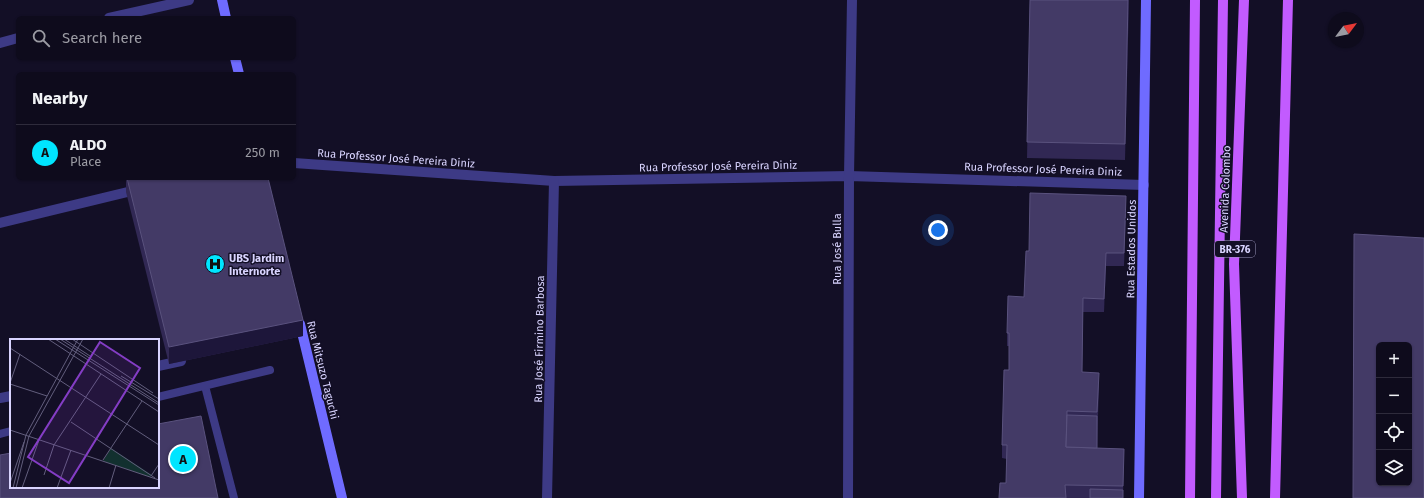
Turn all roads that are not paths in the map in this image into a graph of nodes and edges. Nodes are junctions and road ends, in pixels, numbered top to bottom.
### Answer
1 (189, 0) edge
2 (222, 0) edge
3 (852, 0) edge
4 (1146, 0) edge
5 (1195, 0) edge
6 (1223, 0) edge
7 (1244, 0) edge
8 (1288, 0) edge
9 (118, 16) edge
10 (226, 16) edge
11 (16, 38) edge
12 (0, 42) edge
13 (236, 60) edge
14 (238, 72) edge
15 (296, 162) edge
16 (849, 176) junction
17 (554, 181) junction
18 (1144, 185) junction
19 (148, 187) edge
20 (0, 223) edge
21 (297, 313) edge
22 (191, 359) edge
23 (159, 366) edge
24 (270, 370) dead end
25 (205, 386) junction
26 (10, 396) edge
27 (159, 397) edge
28 (0, 398) edge
29 (10, 431) edge
30 (0, 434) edge
31 (234, 498) edge
32 (342, 498) edge
33 (547, 498) edge
34 (848, 498) edge
35 (1139, 498) edge
36 (1190, 498) edge
37 (1216, 498) edge
38 (1242, 498) edge
39 (1274, 498) edge

1 - 9 street
2 - 10 street
3 - 16 street, Rua José Bulla
4 - 18 street, Rua Estados Unidos
5 - 36 main road
6 - 37 main road, Avenida Colombo / BR-376
7 - 38 main road, Avenida Colombo / BR-376
8 - 39 main road
11 - 12 street
13 - 14 street
15 - 17 street, Rua Professor José Pereira Diniz
16 - 17 street, Rua Professor José Pereira Diniz
16 - 18 street, Rua Professor José Pereira Diniz
16 - 34 street, Rua José Bulla
17 - 33 street, Rua José Firmino Barbosa
18 - 35 street, Rua Estados Unidos
19 - 20 street
21 - 32 street, Rua Mitsuzo Taguchi
22 - 23 street
24 - 25 lane
25 - 27 lane
25 - 31 lane
26 - 28 street
29 - 30 lane

